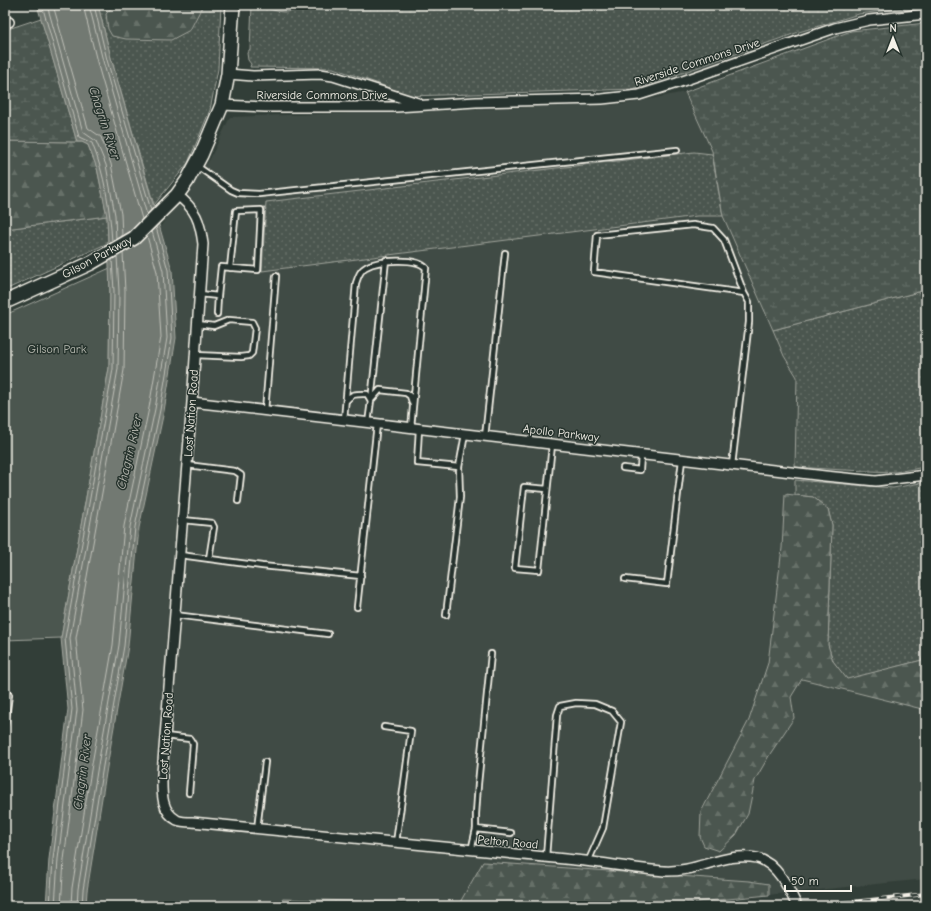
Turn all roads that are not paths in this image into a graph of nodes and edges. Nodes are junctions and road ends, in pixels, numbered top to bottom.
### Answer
1 (233, 5) edge
2 (926, 14) edge
3 (228, 74) junction
4 (421, 104) junction
5 (222, 105) junction
6 (677, 150) dead end
7 (196, 165) junction
8 (172, 200) junction
9 (504, 253) dead end
10 (386, 260) junction
11 (230, 268) junction
12 (276, 276) dead end
13 (744, 293) junction
14 (200, 294) junction
15 (218, 296) junction
16 (5, 302) edge
17 (217, 314) dead end
18 (197, 324) junction
19 (195, 355) junction
20 (346, 401) junction
21 (371, 401) junction
22 (192, 402) junction
23 (413, 405) junction
24 (266, 411) junction
25 (344, 420) junction
26 (373, 424) junction
27 (415, 428) junction
28 (465, 434) junction
29 (485, 437) junction
30 (552, 444) junction
31 (641, 455) junction
32 (682, 460) junction
33 (187, 465) junction
34 (732, 466) junction
35 (459, 467) junction
36 (623, 468) dead end
37 (926, 475) edge
38 (547, 489) junction
39 (238, 501) dead end
40 (183, 520) junction
41 (180, 555) junction
42 (210, 559) junction
43 (361, 576) junction
44 (625, 579) dead end
45 (357, 608) dead end
46 (175, 615) junction
47 (446, 615) dead end
48 (328, 634) dead end
49 (491, 654) dead end
50 (5, 695) edge
51 (5, 724) edge
52 (384, 727) dead end
53 (165, 736) junction
54 (265, 762) dead end
55 (189, 793) dead end
56 (192, 822) joint
57 (257, 829) junction
58 (476, 829) junction
59 (511, 833) dead end
60 (396, 843) junction
61 (471, 851) junction
62 (546, 858) junction
63 (588, 862) junction
64 (797, 906) edge

1 - 3 street
2 - 4 street, Riverside Commons Drive
3 - 4 street, Riverside Commons Drive
3 - 5 street
4 - 5 street, Riverside Commons Drive
5 - 7 street
6 - 7 lane
7 - 8 street
8 - 14 street, Lost Nation Road
8 - 16 street, Gilson Parkway
9 - 29 lane
10 - 20 lane
10 - 21 lane
10 - 23 lane
11 - 11 lane
11 - 15 lane
12 - 24 lane
13 - 13 lane
13 - 34 lane
14 - 15 lane
14 - 18 street, Lost Nation Road
15 - 17 lane
18 - 19 street, Lost Nation Road
18 - 19 lane
19 - 22 street, Lost Nation Road
20 - 21 lane
20 - 25 lane
21 - 23 lane
21 - 26 lane
22 - 24 street, Apollo Parkway
22 - 33 street, Lost Nation Road
23 - 27 lane
24 - 25 street, Apollo Parkway
25 - 26 street, Apollo Parkway
26 - 27 street, Apollo Parkway
26 - 43 lane
27 - 28 street, Apollo Parkway
27 - 35 lane
28 - 29 street, Apollo Parkway
28 - 35 lane
29 - 30 street, Apollo Parkway
30 - 31 street, Apollo Parkway
30 - 38 lane
31 - 32 street, Apollo Parkway
31 - 36 lane
32 - 34 street, Apollo Parkway
32 - 44 lane
33 - 39 lane
33 - 40 street, Lost Nation Road
34 - 37 street, Apollo Parkway
35 - 47 lane
38 - 38 lane
40 - 41 street, Lost Nation Road
40 - 42 lane
41 - 42 lane
41 - 46 street, Lost Nation Road
42 - 43 lane
43 - 45 lane
46 - 48 lane
46 - 53 street, Lost Nation Road
49 - 58 lane
50 - 51 lane
52 - 60 lane
53 - 55 lane
53 - 56 street, Lost Nation Road
54 - 57 lane
56 - 57 street, Pelton Road
57 - 60 street, Pelton Road
58 - 59 lane
58 - 61 lane
60 - 61 street, Pelton Road
61 - 62 street, Pelton Road
62 - 63 street, Pelton Road
62 - 63 lane
63 - 64 street, Pelton Road

